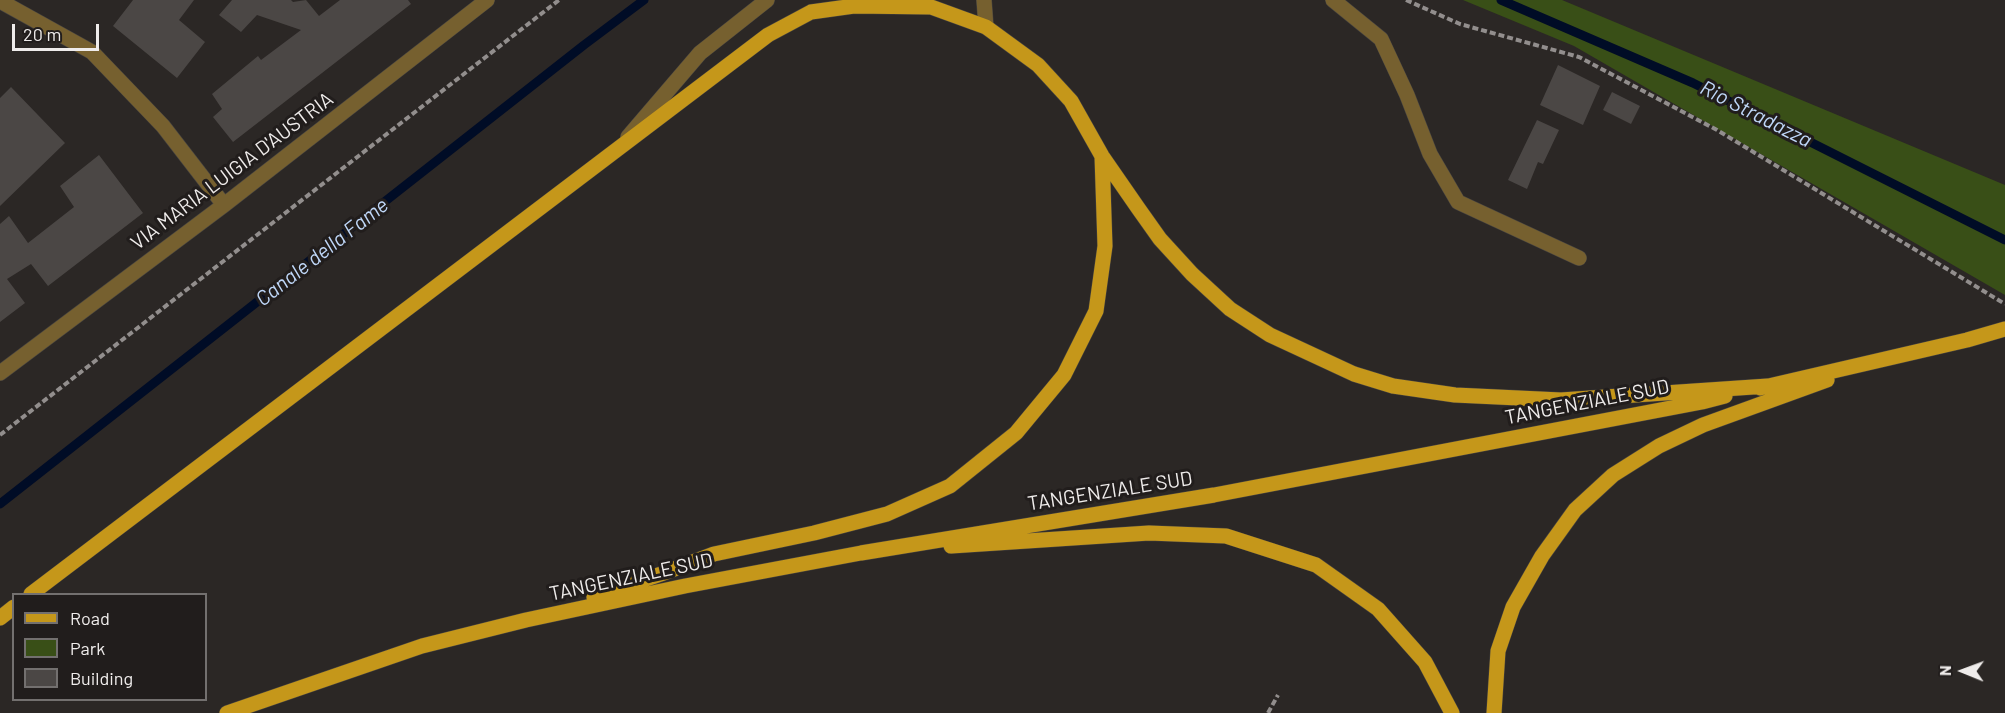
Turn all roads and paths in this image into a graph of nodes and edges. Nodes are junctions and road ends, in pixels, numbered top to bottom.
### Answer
1 (486, 0) edge
2 (559, 0) edge
3 (767, 0) edge
4 (984, 0) edge
5 (1333, 0) edge
6 (1406, 0) edge
7 (0, 1) edge
8 (986, 27) junction
9 (620, 147) junction
10 (1102, 156) junction
11 (224, 205) junction
12 (1579, 258) dead end
13 (2005, 304) edge
14 (2005, 329) edge
15 (1895, 356) junction
16 (0, 373) edge
17 (1768, 386) junction
18 (0, 435) edge
19 (861, 553) junction
20 (31, 593) edge
21 (526, 620) junction
22 (1278, 695) dead end
23 (227, 713) edge
24 (1268, 713) edge
25 (1452, 713) edge
26 (1494, 713) edge

1 - 11 street, VIA MARIA LUIGIA D'AUSTRIA
2 - 18 path
3 - 9 street
4 - 8 street
5 - 12 street
6 - 13 path
7 - 11 street
8 - 9 main road
8 - 10 main road
9 - 20 main road
10 - 17 main road
10 - 21 main road
11 - 16 street, VIA MARIA LUIGIA D'AUSTRIA
14 - 15 main road, TANGENZIALE SUD
15 - 17 main road, TANGENZIALE SUD
15 - 26 main road
17 - 19 main road, TANGENZIALE SUD
19 - 21 main road, TANGENZIALE SUD
19 - 25 main road
21 - 23 main road, TANGENZIALE SUD
22 - 24 path

